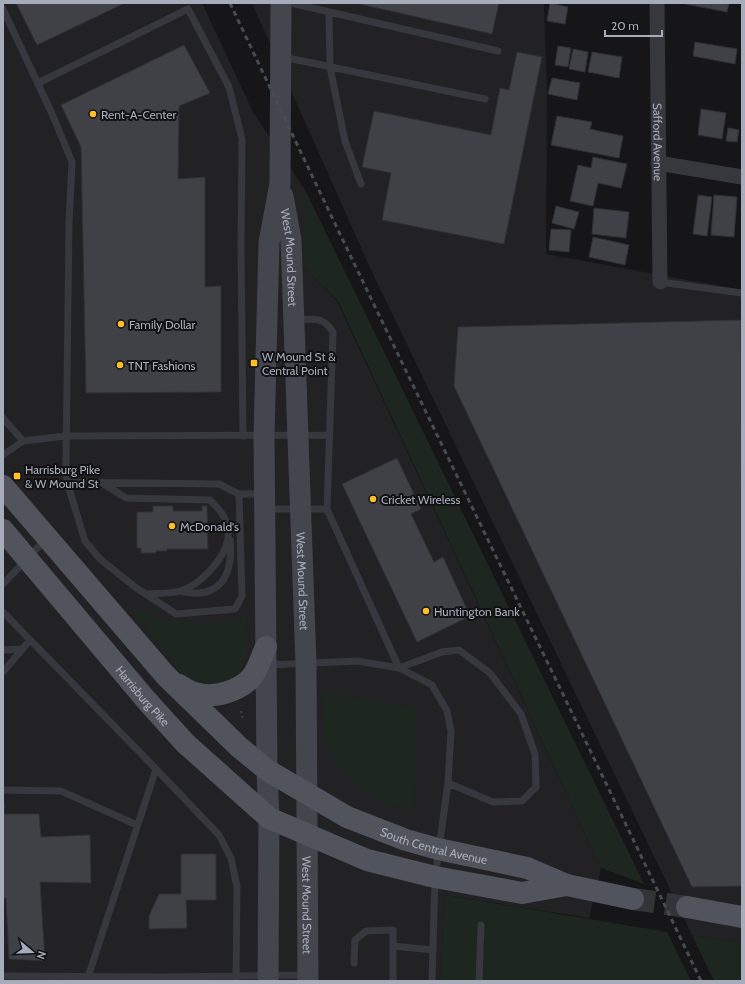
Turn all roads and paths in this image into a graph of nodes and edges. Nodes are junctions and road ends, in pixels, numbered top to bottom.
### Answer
1 (281, 3) edge
2 (291, 3) edge
3 (657, 3) edge
4 (3, 9) edge
5 (329, 12) junction
6 (498, 51) dead end
7 (281, 56) junction
8 (330, 67) junction
9 (38, 83) junction
10 (485, 99) dead end
11 (658, 162) junction
12 (742, 178) edge
13 (280, 183) junction
14 (361, 184) dead end
15 (660, 282) joint
16 (742, 293) edge
17 (294, 320) junction
18 (3, 418) edge
19 (264, 435) junction
20 (297, 435) junction
21 (329, 435) junction
22 (66, 436) junction
23 (243, 436) junction
24 (23, 441) junction
25 (3, 455) edge
26 (67, 482) junction
27 (102, 483) junction
28 (3, 486) edge
29 (239, 494) junction
30 (265, 502) junction
31 (301, 508) junction
32 (327, 509) junction
33 (3, 530) edge
34 (228, 530) junction
35 (48, 538) junction
36 (26, 560) junction
37 (3, 584) edge
38 (179, 591) junction
39 (146, 594) junction
40 (3, 612) edge
41 (30, 640) junction
42 (3, 650) edge
43 (22, 650) junction
44 (266, 656) junction
45 (306, 664) junction
46 (398, 668) junction
47 (3, 672) edge
48 (166, 676) junction
49 (241, 711) dead end
50 (243, 719) dead end
51 (156, 769) junction
52 (267, 770) junction
53 (448, 783) junction
54 (3, 790) edge
55 (306, 791) junction
56 (269, 818) junction
57 (137, 825) junction
58 (307, 836) junction
59 (438, 849) junction
60 (435, 877) junction
61 (567, 885) junction
62 (633, 899) tunnel mouth
63 (687, 907) tunnel mouth
64 (742, 917) edge
65 (481, 925) dead end
66 (393, 946) junction
67 (433, 950) junction
68 (354, 963) dead end
69 (3, 976) edge
70 (88, 977) junction
71 (236, 977) junction
72 (308, 978) edge
73 (163, 979) edge
74 (268, 979) edge
75 (393, 981) edge
76 (432, 981) edge
77 (478, 981) edge

1 - 7 main road, West Mound Street
2 - 5 lane
3 - 11 street, Safford Avenue
4 - 9 lane
5 - 6 lane
5 - 8 lane
7 - 8 lane
7 - 13 main road, West Mound Street
8 - 10 lane
8 - 14 lane
9 - 22 lane
9 - 23 lane
11 - 12 street
11 - 15 street, Safford Avenue
13 - 17 main road, West Mound Street
13 - 19 main road, West Mound Street
15 - 16 lane
17 - 20 main road, West Mound Street
17 - 21 lane
18 - 24 lane
19 - 20 lane
19 - 23 lane
19 - 30 main road, West Mound Street
20 - 21 lane
20 - 31 main road, West Mound Street
21 - 32 lane
22 - 23 lane
22 - 24 lane
22 - 26 lane
24 - 25 lane
26 - 27 lane
26 - 39 lane
27 - 29 lane
27 - 34 lane
28 - 35 main road
29 - 30 lane
29 - 39 lane
30 - 31 lane
30 - 44 main road, West Mound Street
31 - 32 lane
31 - 45 main road, West Mound Street
32 - 46 lane
33 - 36 main road, Harrisburg Pike
34 - 38 lane
34 - 38 lane
35 - 36 lane
35 - 48 main road
36 - 37 lane
36 - 56 main road, Harrisburg Pike
38 - 39 lane
40 - 41 lane
41 - 43 lane
41 - 51 lane
42 - 43 lane
43 - 47 lane
44 - 45 lane
44 - 48 main road
44 - 52 main road, West Mound Street
45 - 46 lane
45 - 55 main road, West Mound Street
46 - 53 lane
46 - 53 lane
48 - 52 main road
49 - 50 path
51 - 57 lane
51 - 71 lane
52 - 55 main road
52 - 56 main road, West Mound Street
53 - 59 lane
54 - 57 lane
55 - 58 main road, West Mound Street
55 - 59 main road, South Central Avenue
56 - 58 main road, Harrisburg Pike
56 - 74 main road, West Mound Street
57 - 70 lane
58 - 60 main road, South Central Avenue
58 - 72 main road, West Mound Street
59 - 60 lane
59 - 61 main road, South Central Avenue
60 - 61 main road, South Central Avenue
60 - 67 lane
61 - 62 main road, South Central Avenue
63 - 64 main road
65 - 77 lane
66 - 67 lane
66 - 68 lane
66 - 75 lane
67 - 76 lane
69 - 70 lane
70 - 73 lane
71 - 73 lane
71 - 74 lane
72 - 74 lane

